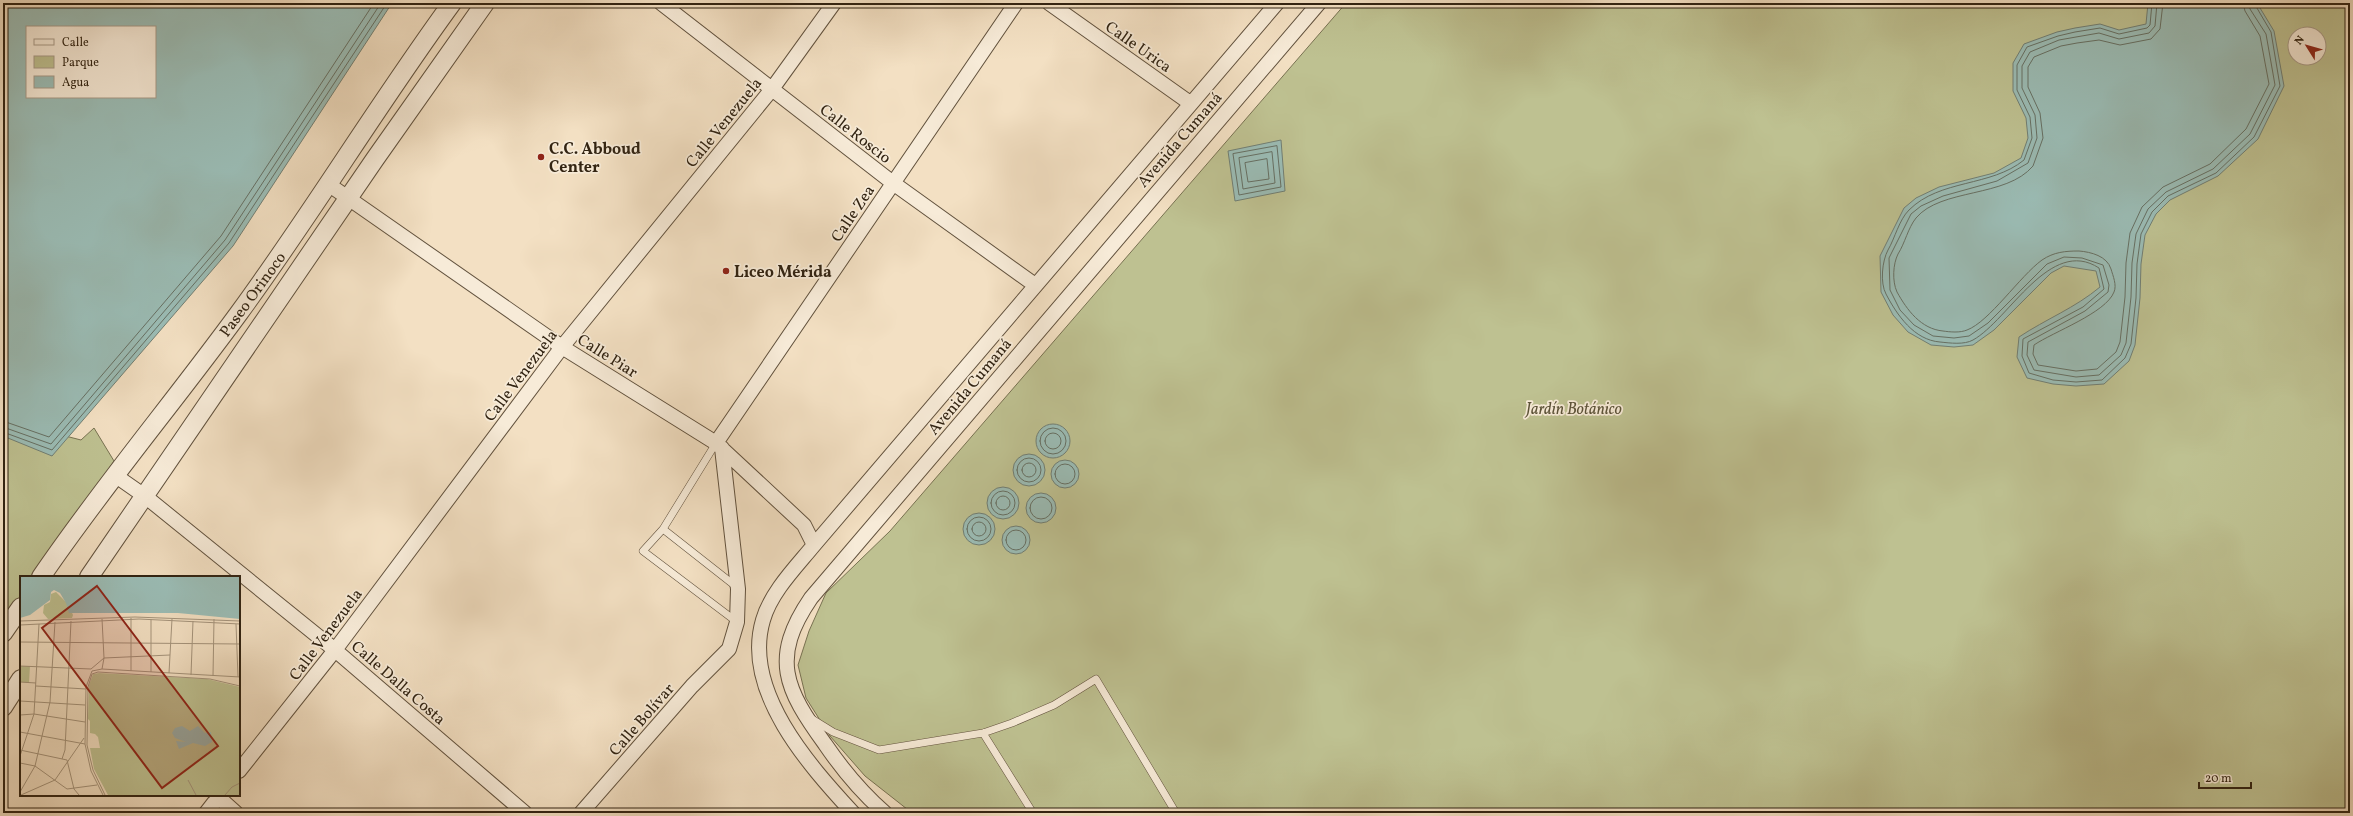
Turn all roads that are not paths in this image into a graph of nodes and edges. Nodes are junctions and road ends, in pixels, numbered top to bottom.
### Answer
1 (452, 3) edge
2 (486, 3) edge
3 (661, 3) edge
4 (834, 3) edge
5 (1016, 3) edge
6 (1049, 3) edge
7 (1277, 3) edge
8 (1319, 3) edge
9 (772, 89) junction
10 (1190, 103) junction
11 (893, 183) junction
12 (328, 184) junction
13 (349, 198) junction
14 (1035, 285) junction
15 (562, 347) junction
16 (719, 445) junction
17 (116, 476) junction
18 (146, 497) junction
19 (662, 529) junction
20 (814, 545) junction
21 (42, 576) edge
22 (91, 576) edge
23 (738, 589) junction
24 (20, 608) edge
25 (738, 622) junction
26 (3, 634) edge
27 (335, 650) junction
28 (20, 680) edge
29 (3, 706) edge
30 (804, 715) junction
31 (983, 733) junction
32 (240, 771) edge
33 (218, 796) edge
34 (206, 813) edge
35 (236, 813) edge
36 (525, 813) edge
37 (581, 813) edge
38 (853, 813) edge
39 (885, 813) edge
40 (1033, 813) edge
41 (1176, 813) edge

1 - 12 street, Paseo Orinoco
2 - 13 street, Paseo Orinoco
3 - 9 street, Calle Roscio
4 - 9 street, Calle Venezuela
5 - 11 street, Calle Zea
6 - 10 street, Calle Urica
7 - 10 street, Avenida Cumaná
8 - 30 street, Avenida Cumaná
9 - 11 street, Calle Roscio
9 - 15 street, Calle Venezuela
10 - 14 street, Avenida Cumaná
11 - 14 street, Calle Roscio
11 - 16 street, Calle Zea
12 - 13 street, Calle Piar
12 - 17 street, Paseo Orinoco
13 - 15 street, Calle Piar
13 - 18 street, Paseo Orinoco
14 - 20 street, Avenida Cumaná
15 - 16 street, Calle Piar
15 - 27 street, Calle Venezuela
16 - 19 lane
16 - 20 street, Calle Piar
16 - 23 street
17 - 18 street, Calle Dalla Costa
17 - 21 street, Paseo Orinoco
18 - 22 street, Paseo Orinoco
18 - 27 street, Calle Dalla Costa
19 - 23 lane
19 - 25 lane
20 - 38 street, Avenida Cumaná
23 - 25 street
24 - 26 street
25 - 37 street, Calle Bolívar
27 - 32 street, Calle Venezuela
27 - 36 street, Calle Dalla Costa
28 - 29 street
30 - 31 lane
30 - 39 street, Avenida Cumaná
31 - 40 lane
31 - 41 lane
33 - 34 street
33 - 35 street

